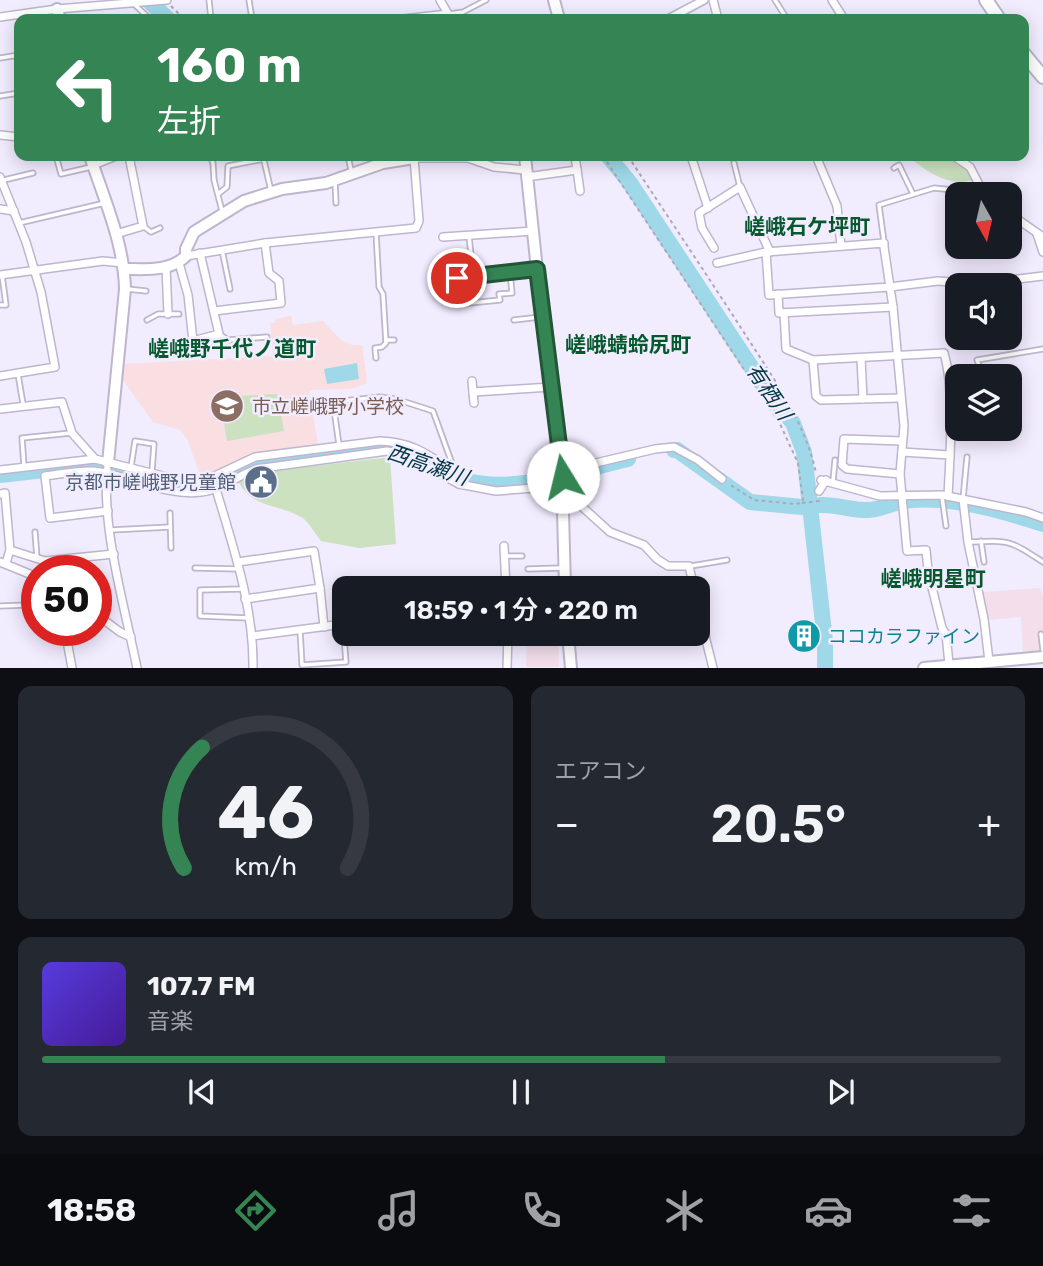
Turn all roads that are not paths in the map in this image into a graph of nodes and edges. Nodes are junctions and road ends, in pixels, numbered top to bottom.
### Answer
1 (165, 0) edge
2 (486, 0) edge
3 (704, 0) edge
4 (121, 2) edge
5 (136, 4) junction
6 (58, 14) edge
7 (145, 14) edge
8 (458, 14) edge
9 (677, 14) edge
10 (1029, 60) edge
11 (1043, 76) edge
12 (57, 161) edge
13 (92, 161) edge
14 (130, 161) edge
15 (212, 161) edge
16 (250, 161) edge
17 (264, 161) edge
18 (349, 161) edge
19 (395, 161) edge
20 (414, 161) edge
21 (477, 161) edge
22 (525, 161) edge
23 (576, 161) edge
24 (693, 161) edge
25 (818, 161) edge
26 (961, 161) edge
27 (734, 163) dead end
28 (894, 168) dead end
29 (577, 170) junction
30 (351, 172) junction
31 (33, 173) dead end
32 (526, 173) junction
33 (1, 179) edge
34 (335, 179) junction
35 (978, 182) edge
36 (740, 187) junction
37 (945, 189) edge
38 (580, 191) dead end
39 (271, 192) junction
40 (218, 194) junction
41 (912, 194) junction
42 (105, 203) junction
43 (335, 203) dead end
44 (708, 208) junction
45 (0, 209) edge
46 (14, 211) junction
47 (223, 213) junction
48 (19, 223) junction
49 (1022, 223) edge
50 (143, 226) junction
51 (160, 228) dead end
52 (533, 231) junction
53 (376, 232) junction
54 (116, 233) junction
55 (469, 236) junction
56 (1040, 236) edge
57 (443, 237) dead end
58 (265, 243) junction
59 (884, 243) junction
60 (841, 246) junction
61 (715, 248) dead end
62 (222, 250) junction
63 (768, 252) junction
64 (1043, 252) edge
65 (200, 253) junction
66 (471, 255) dead end
67 (182, 259) junction
68 (717, 263) dead end
69 (124, 266) junction
70 (166, 267) junction
71 (537, 269) junction
72 (34, 272) junction
73 (510, 272) junction
74 (1, 275) edge
75 (1043, 276) edge
76 (890, 287) junction
77 (125, 289) junction
78 (230, 289) dead end
79 (146, 291) dead end
80 (778, 295) junction
81 (0, 305) edge
82 (893, 307) junction
83 (214, 311) junction
84 (784, 313) junction
85 (168, 314) junction
86 (179, 314) dead end
87 (542, 317) junction
88 (147, 320) dead end
89 (514, 320) dead end
90 (219, 334) junction
91 (267, 337) dead end
92 (386, 340) junction
93 (394, 340) dead end
94 (193, 341) junction
95 (157, 347) dead end
96 (1043, 349) edge
97 (898, 355) junction
98 (376, 358) dead end
99 (861, 358) junction
100 (813, 360) junction
101 (947, 364) edge
102 (978, 364) edge
103 (18, 373) junction
104 (0, 376) edge
105 (472, 381) dead end
106 (551, 387) junction
107 (473, 392) junction
108 (901, 398) junction
109 (863, 399) junction
110 (474, 403) dead end
111 (23, 406) junction
112 (0, 409) edge
113 (72, 433) junction
114 (902, 441) junction
115 (951, 441) edge
116 (339, 445) junction
117 (902, 452) junction
118 (950, 455) junction
119 (967, 457) dead end
120 (342, 458) junction
121 (95, 459) junction
122 (835, 460) dead end
123 (238, 464) junction
124 (24, 467) junction
125 (131, 468) junction
126 (107, 469) junction
127 (0, 470) edge
128 (455, 472) junction
129 (152, 474) junction
130 (241, 474) junction
131 (562, 474) junction
132 (900, 474) junction
133 (722, 479) road end
134 (178, 480) junction
135 (825, 480) junction
136 (459, 484) junction
137 (216, 489) junction
138 (175, 490) junction
139 (819, 491) dead end
140 (0, 494) edge
141 (563, 494) junction
142 (944, 498) junction
143 (901, 500) junction
144 (963, 502) junction
145 (108, 511) junction
146 (170, 513) dead end
147 (1043, 518) edge
148 (946, 526) dead end
149 (170, 527) junction
150 (111, 530) junction
151 (35, 532) dead end
152 (981, 541) junction
153 (968, 542) junction
154 (504, 547) dead end
155 (170, 548) dead end
156 (10, 550) junction
157 (114, 554) junction
158 (25, 555) edge
159 (37, 555) edge
160 (104, 555) edge
161 (505, 556) junction
162 (522, 556) dead end
163 (727, 560) dead end
164 (984, 562) dead end
165 (1043, 562) edge
166 (3, 563) edge
167 (239, 566) junction
168 (689, 566) junction
169 (195, 568) dead end
170 (563, 568) junction
171 (528, 569) dead end
172 (21, 570) edge
173 (506, 576) edge
174 (564, 576) edge
175 (691, 576) edge
176 (320, 588) junction
177 (243, 589) junction
178 (245, 599) junction
179 (0, 606) edge
180 (21, 606) edge
181 (248, 618) junction
182 (112, 626) edge
183 (332, 626) edge
184 (324, 627) junction
185 (300, 630) junction
186 (1041, 634) dead end
187 (252, 636) junction
188 (131, 637) junction
189 (68, 646) edge
190 (345, 646) edge
191 (508, 646) edge
192 (569, 646) edge
193 (708, 646) edge
194 (1043, 650) edge
195 (1043, 657) edge
196 (989, 661) junction
197 (949, 664) junction
198 (72, 667) edge
199 (137, 667) edge
200 (253, 667) edge
201 (507, 667) edge
202 (570, 667) edge
203 (713, 667) edge
204 (924, 667) edge

1 - 5 street
2 - 8 lane
3 - 9 street
4 - 5 street
4 - 6 street
5 - 7 lane
10 - 11 main road
12 - 13 lane
13 - 42 street
14 - 50 street
15 - 40 lane
16 - 40 lane
17 - 39 lane
18 - 30 lane
19 - 30 street
20 - 53 street
21 - 32 street
22 - 32 street
23 - 29 street
24 - 44 street
25 - 60 street
26 - 35 street
27 - 36 lane
28 - 41 lane
29 - 32 street
29 - 38 street
30 - 34 street
31 - 33 lane
32 - 52 street
33 - 46 street
34 - 39 street
34 - 43 lane
36 - 44 street
36 - 63 street
37 - 41 lane
39 - 47 street
40 - 47 lane
41 - 59 lane
42 - 48 lane
42 - 54 street
44 - 61 street
45 - 46 street
46 - 48 street
47 - 67 street
48 - 72 street
49 - 56 street
50 - 51 lane
50 - 54 street
52 - 55 street
52 - 71 street
53 - 58 street
53 - 92 lane
54 - 69 street
55 - 57 street
55 - 66 lane
56 - 64 street
58 - 62 street
58 - 83 street
59 - 60 street
59 - 76 street
60 - 63 street
62 - 65 street
62 - 78 lane
63 - 68 street
63 - 80 street
65 - 67 street
65 - 83 street
67 - 70 street
67 - 94 street
69 - 70 street
69 - 72 street
69 - 77 street
70 - 85 street
71 - 73 lane
71 - 87 street
72 - 74 street
72 - 103 street
73 - 73 lane
74 - 81 lane
75 - 76 street
76 - 80 street
76 - 82 street
77 - 79 lane
77 - 126 street
80 - 84 street
82 - 84 street
82 - 97 street
83 - 90 street
84 - 100 street
85 - 86 lane
85 - 88 lane
87 - 89 lane
87 - 106 street
90 - 91 lane
90 - 94 street
92 - 93 lane
92 - 98 lane
94 - 95 street
96 - 102 lane
97 - 99 street
97 - 101 street
97 - 108 street
99 - 100 street
99 - 109 street
100 - 109 street
103 - 104 street
103 - 111 lane
105 - 107 street
106 - 107 street
106 - 131 street
107 - 110 street
108 - 109 street
108 - 114 street
111 - 112 street
111 - 113 street
113 - 121 street
113 - 124 lane
114 - 117 street
114 - 132 street
115 - 118 street
116 - 120 street
116 - 123 street
116 - 128 street
116 - 128 lane
117 - 118 street
117 - 132 street
118 - 142 street
119 - 144 lane
120 - 130 street
120 - 136 street
121 - 124 street
121 - 126 street
122 - 135 lane
123 - 130 street
123 - 134 street
124 - 127 street
125 - 126 street
125 - 129 street
125 - 129 lane
126 - 138 street
126 - 145 street
126 - 145 street
128 - 136 street
129 - 134 street
130 - 137 street
131 - 133 street
131 - 141 street
132 - 143 street
134 - 138 street
135 - 139 street
135 - 143 street
136 - 141 street
137 - 138 street
137 - 167 street
140 - 156 street
141 - 168 street
141 - 170 street
142 - 143 street
142 - 144 street
142 - 148 lane
143 - 197 street
144 - 147 street
144 - 153 street
145 - 150 street
146 - 149 lane
149 - 150 lane
149 - 155 lane
150 - 157 street
151 - 159 lane
152 - 153 lane
152 - 164 lane
152 - 165 lane
153 - 196 street
154 - 161 street
156 - 158 street
156 - 166 street
157 - 160 street
157 - 188 street
161 - 162 lane
161 - 173 street
163 - 168 lane
166 - 172 street
167 - 169 lane
167 - 176 street
167 - 177 street
168 - 175 street
170 - 171 lane
170 - 174 street
176 - 178 street
176 - 184 street
177 - 178 street
177 - 181 lane
178 - 181 street
179 - 180 lane
181 - 187 street
182 - 188 street
183 - 184 street
184 - 185 street
185 - 187 street
185 - 190 lane
186 - 194 lane
187 - 200 street
188 - 199 street
189 - 198 street
191 - 201 street
192 - 202 street
193 - 203 street
195 - 196 street
196 - 197 street
197 - 204 street

